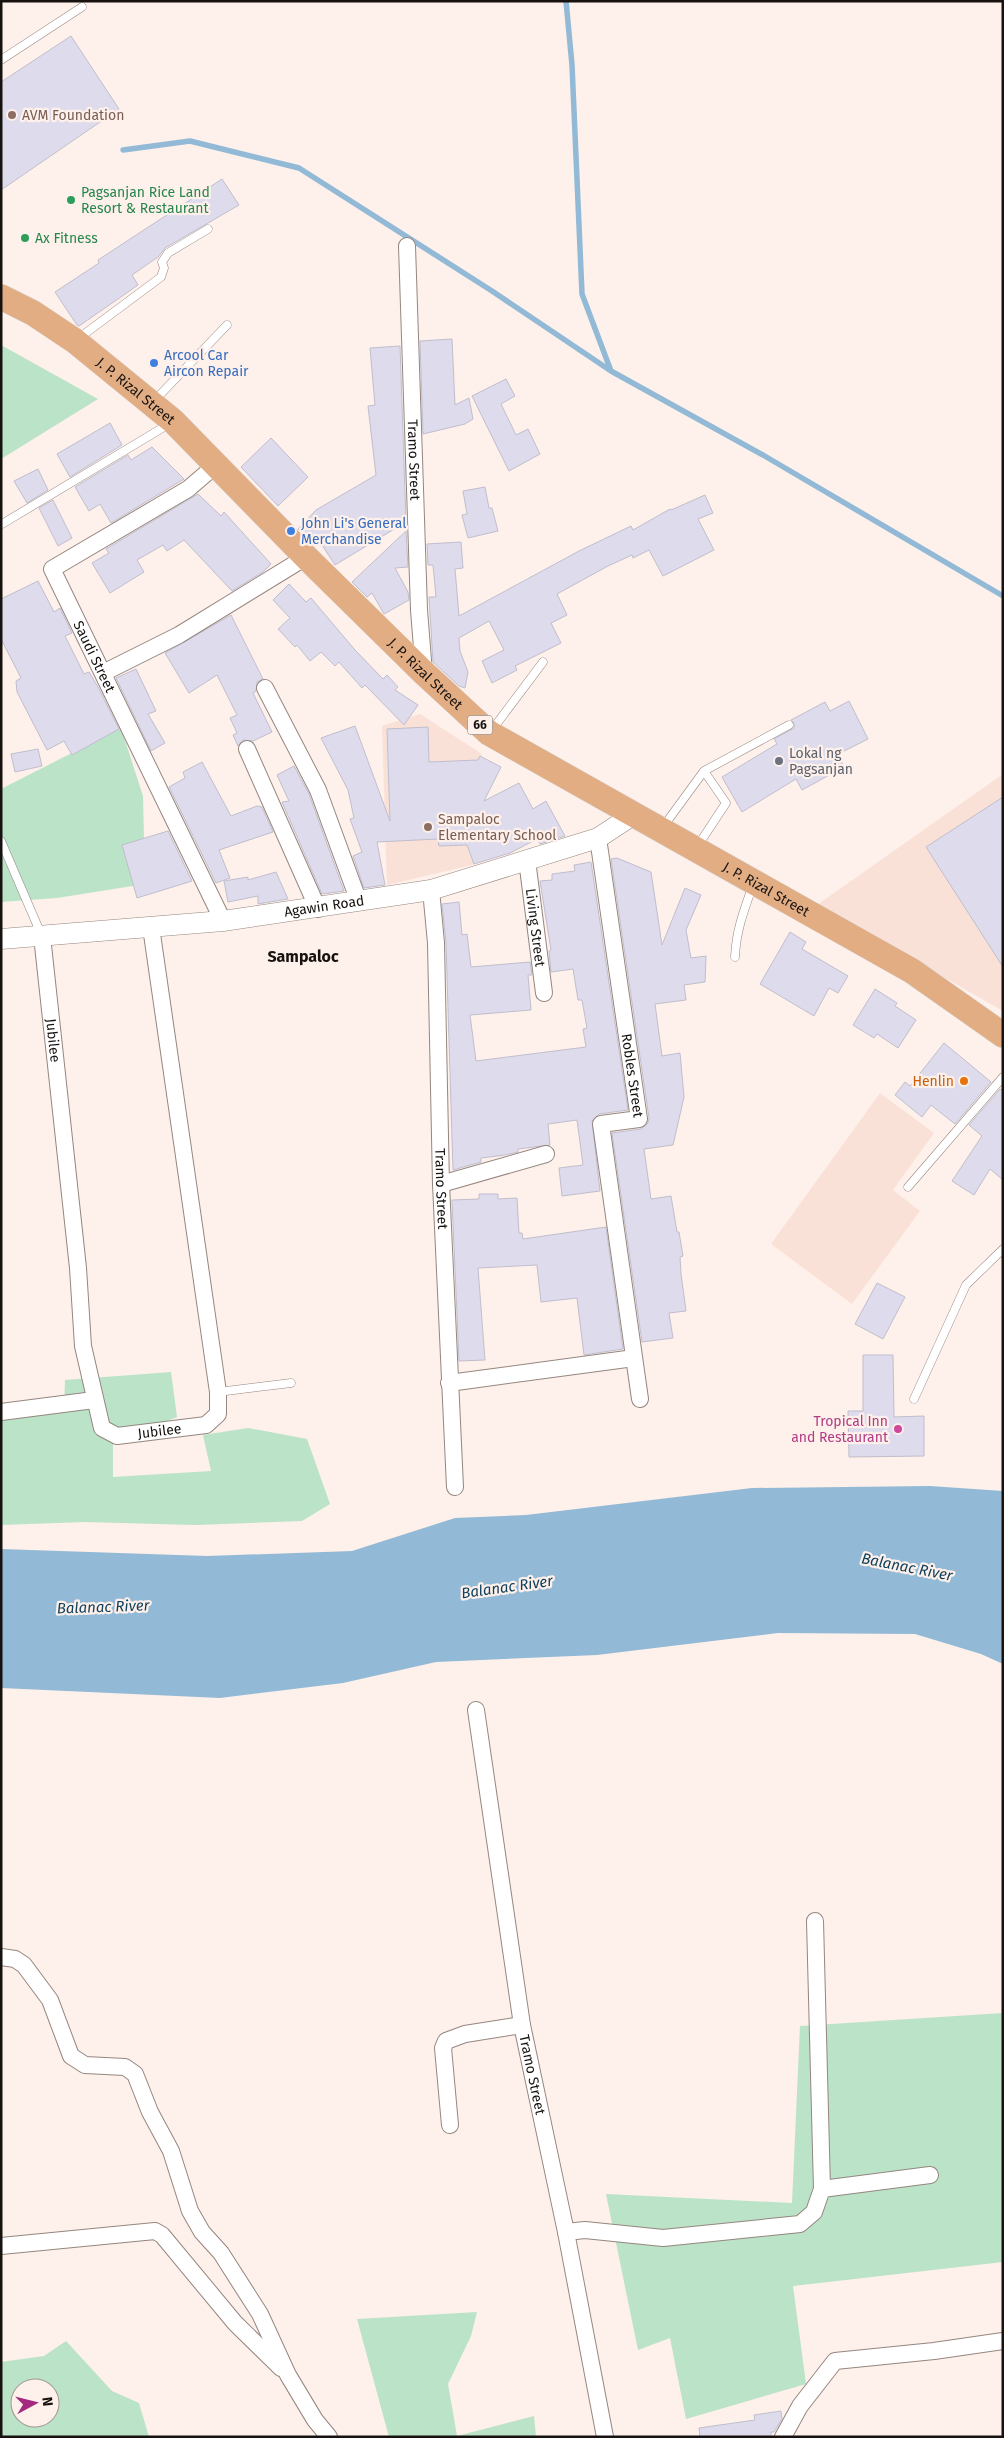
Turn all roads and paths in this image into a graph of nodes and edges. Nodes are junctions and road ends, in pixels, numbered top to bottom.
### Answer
1 (82, 7) dead end
2 (1, 60) edge
3 (208, 229) dead end
4 (407, 246) dead end
5 (1, 297) edge
6 (227, 324) dead end
7 (75, 341) junction
8 (152, 403) junction
9 (173, 421) junction
10 (216, 465) junction
11 (2, 524) edge
12 (306, 557) junction
13 (544, 662) dead end
14 (103, 673) junction
15 (424, 673) junction
16 (265, 688) dead end
17 (789, 725) dead end
18 (489, 733) junction
19 (247, 749) dead end
20 (704, 771) junction
21 (633, 815) junction
22 (660, 831) junction
23 (598, 838) junction
24 (1, 841) edge
25 (695, 850) junction
26 (526, 860) junction
27 (754, 884) junction
28 (431, 890) junction
29 (358, 902) junction
30 (318, 909) junction
31 (223, 921) junction
32 (150, 927) junction
33 (42, 936) junction
34 (1, 939) edge
35 (735, 957) dead end
36 (544, 993) dead end
37 (1003, 1035) edge
38 (1003, 1077) edge
39 (546, 1154) dead end
40 (441, 1184) junction
41 (908, 1187) dead end
42 (1003, 1249) edge
43 (634, 1358) junction
44 (291, 1384) dead end
45 (449, 1384) junction
46 (218, 1392) junction
47 (640, 1399) dead end
48 (914, 1399) dead end
49 (94, 1400) junction
50 (1, 1412) edge
51 (455, 1487) dead end
52 (476, 1710) dead end
53 (815, 1921) dead end
54 (1, 1957) edge
55 (522, 2025) junction
56 (450, 2125) dead end
57 (930, 2175) dead end
58 (822, 2189) junction
59 (566, 2232) junction
60 (1, 2246) edge
61 (1003, 2341) edge
62 (288, 2375) junction
63 (329, 2437) edge
64 (605, 2437) edge
65 (783, 2437) edge

1 - 2 lane
3 - 7 lane
4 - 15 street, Tramo Street
5 - 7 main road, J. P. Rizal Street / 66
6 - 8 lane
7 - 8 main road, J. P. Rizal Street / 66
8 - 9 main road, J. P. Rizal Street / 66
9 - 10 main road, J. P. Rizal Street / 66
9 - 11 lane
10 - 12 main road, J. P. Rizal Street / 66
10 - 14 street, Saudi Street
12 - 14 street
12 - 15 main road, J. P. Rizal Street / 66
13 - 18 lane
14 - 31 street, Saudi Street
15 - 18 main road, J. P. Rizal Street / 66
16 - 29 street
17 - 20 lane
18 - 21 main road, J. P. Rizal Street / 66
19 - 30 street
20 - 22 lane
20 - 25 lane
21 - 22 main road, J. P. Rizal Street / 66
21 - 23 street, Agawin Road
22 - 25 main road, J. P. Rizal Street / 66
23 - 26 street, Agawin Road
23 - 43 street, Robles Street
24 - 33 lane
25 - 27 main road, J. P. Rizal Street / 66
26 - 28 street, Agawin Road
26 - 36 street, Living Street
27 - 35 lane
27 - 37 main road, J. P. Rizal Street / 66
28 - 29 street, Agawin Road
28 - 40 street, Tramo Street
29 - 30 street, Agawin Road
30 - 31 street, Agawin Road
31 - 32 street, Agawin Road
32 - 33 street, Agawin Road
32 - 46 street, Jubilee
33 - 34 street, Agawin Road
33 - 49 street, Jubilee
38 - 41 lane
39 - 40 street
40 - 45 street, Tramo Street
42 - 48 lane
43 - 45 street
43 - 47 street, Robles Street
44 - 46 lane
45 - 51 street, Tramo Street
46 - 49 street, Jubilee
49 - 50 street
52 - 55 street, Tramo Street
53 - 58 street
54 - 62 street
55 - 56 street
55 - 59 street, Tramo Street
57 - 58 street
58 - 59 street
59 - 64 street, Tramo Street
60 - 62 street
61 - 65 street
62 - 63 street

